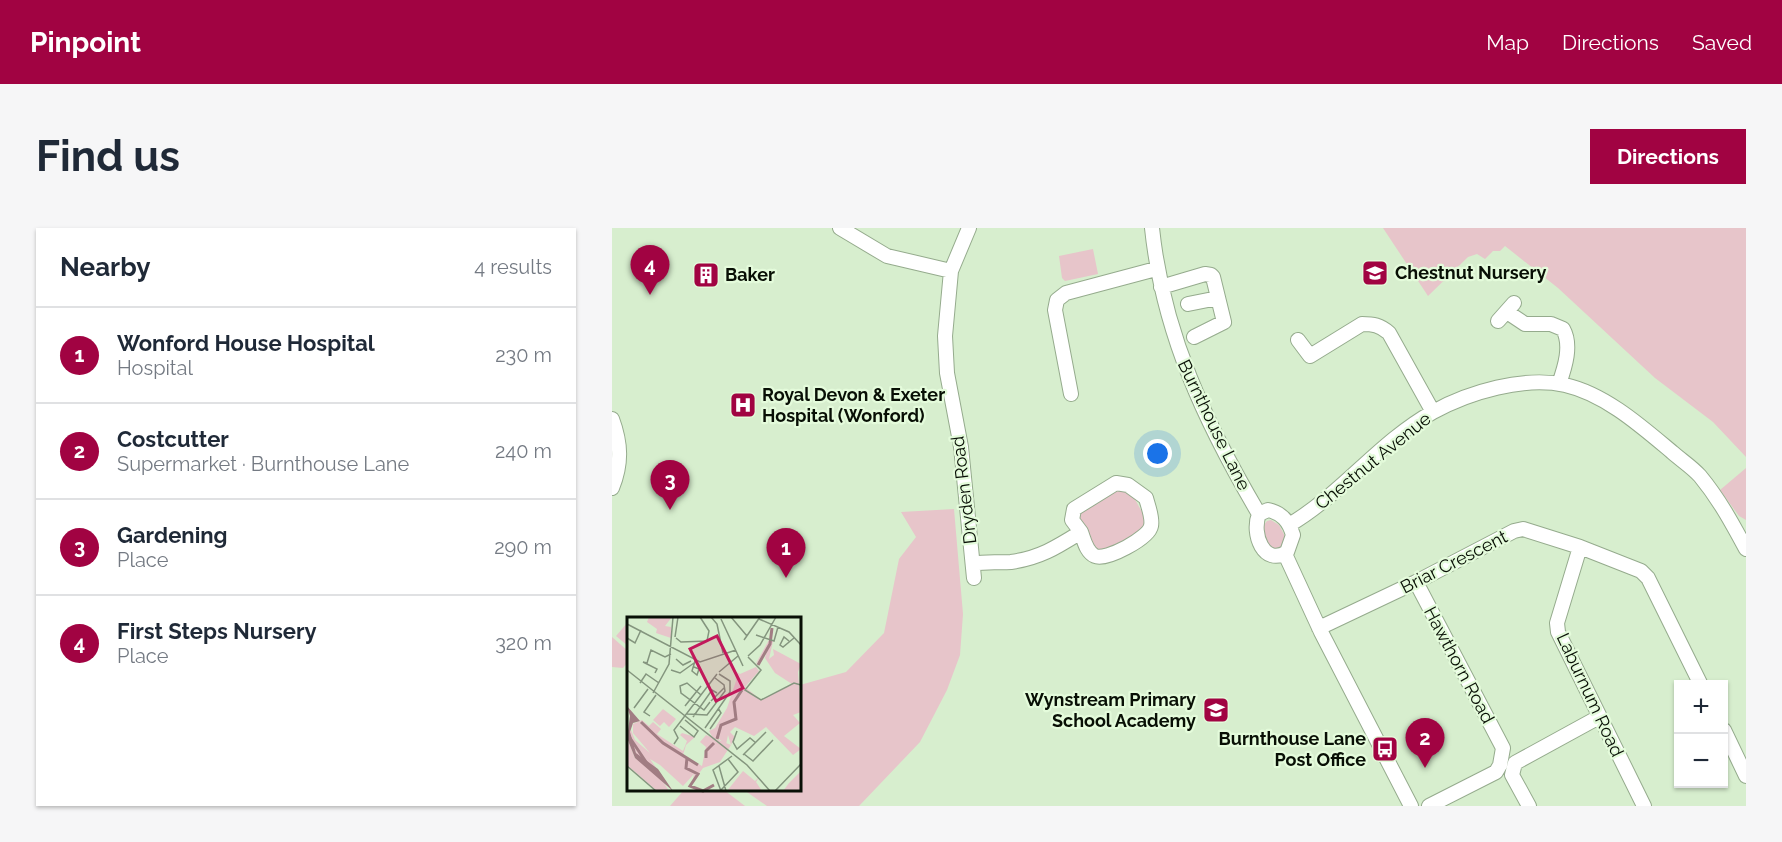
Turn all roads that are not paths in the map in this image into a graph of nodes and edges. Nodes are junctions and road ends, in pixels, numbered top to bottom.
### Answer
1 (840, 228) edge
2 (969, 228) edge
3 (1152, 228) edge
4 (1156, 269) junction
5 (951, 271) junction
6 (1161, 287) junction
7 (1218, 298) junction
8 (1188, 304) dead end
9 (1506, 312) dead end
10 (1194, 337) dead end
11 (1298, 340) dead end
12 (1559, 384) junction
13 (1071, 394) dead end
14 (1433, 412) junction
15 (612, 419) edge
16 (612, 488) edge
17 (1259, 514) junction
18 (1289, 525) junction
19 (1081, 532) junction
20 (1580, 547) junction
21 (1746, 549) edge
22 (1285, 554) junction
23 (1416, 582) junction
24 (1319, 627) junction
25 (1699, 680) edge
26 (1599, 717) junction
27 (1726, 734) edge
28 (1746, 776) edge
29 (1411, 806) edge
30 (1429, 806) edge
31 (1529, 806) edge
32 (1644, 806) edge

1 - 5 street
2 - 5 street, Dryden Road
3 - 4 street, Burnthouse Lane
4 - 6 street, Burnthouse Lane
4 - 13 street
5 - 19 street, Dryden Road
6 - 7 street
6 - 17 street, Burnthouse Lane
7 - 8 street
7 - 10 street
9 - 12 street
11 - 14 street
12 - 14 street, Chestnut Avenue
12 - 21 street, Chestnut Avenue
14 - 18 street, Chestnut Avenue
15 - 16 street
17 - 18 street
17 - 22 street, Burnthouse Lane
18 - 22 street
19 - 19 street
20 - 23 street, Briar Crescent
20 - 25 street, Briar Crescent
20 - 26 street, Laburnum Road
22 - 24 street
23 - 24 street, Briar Crescent
23 - 30 street, Hawthorn Road
24 - 29 street
26 - 31 street
26 - 32 street, Laburnum Road
27 - 28 street

